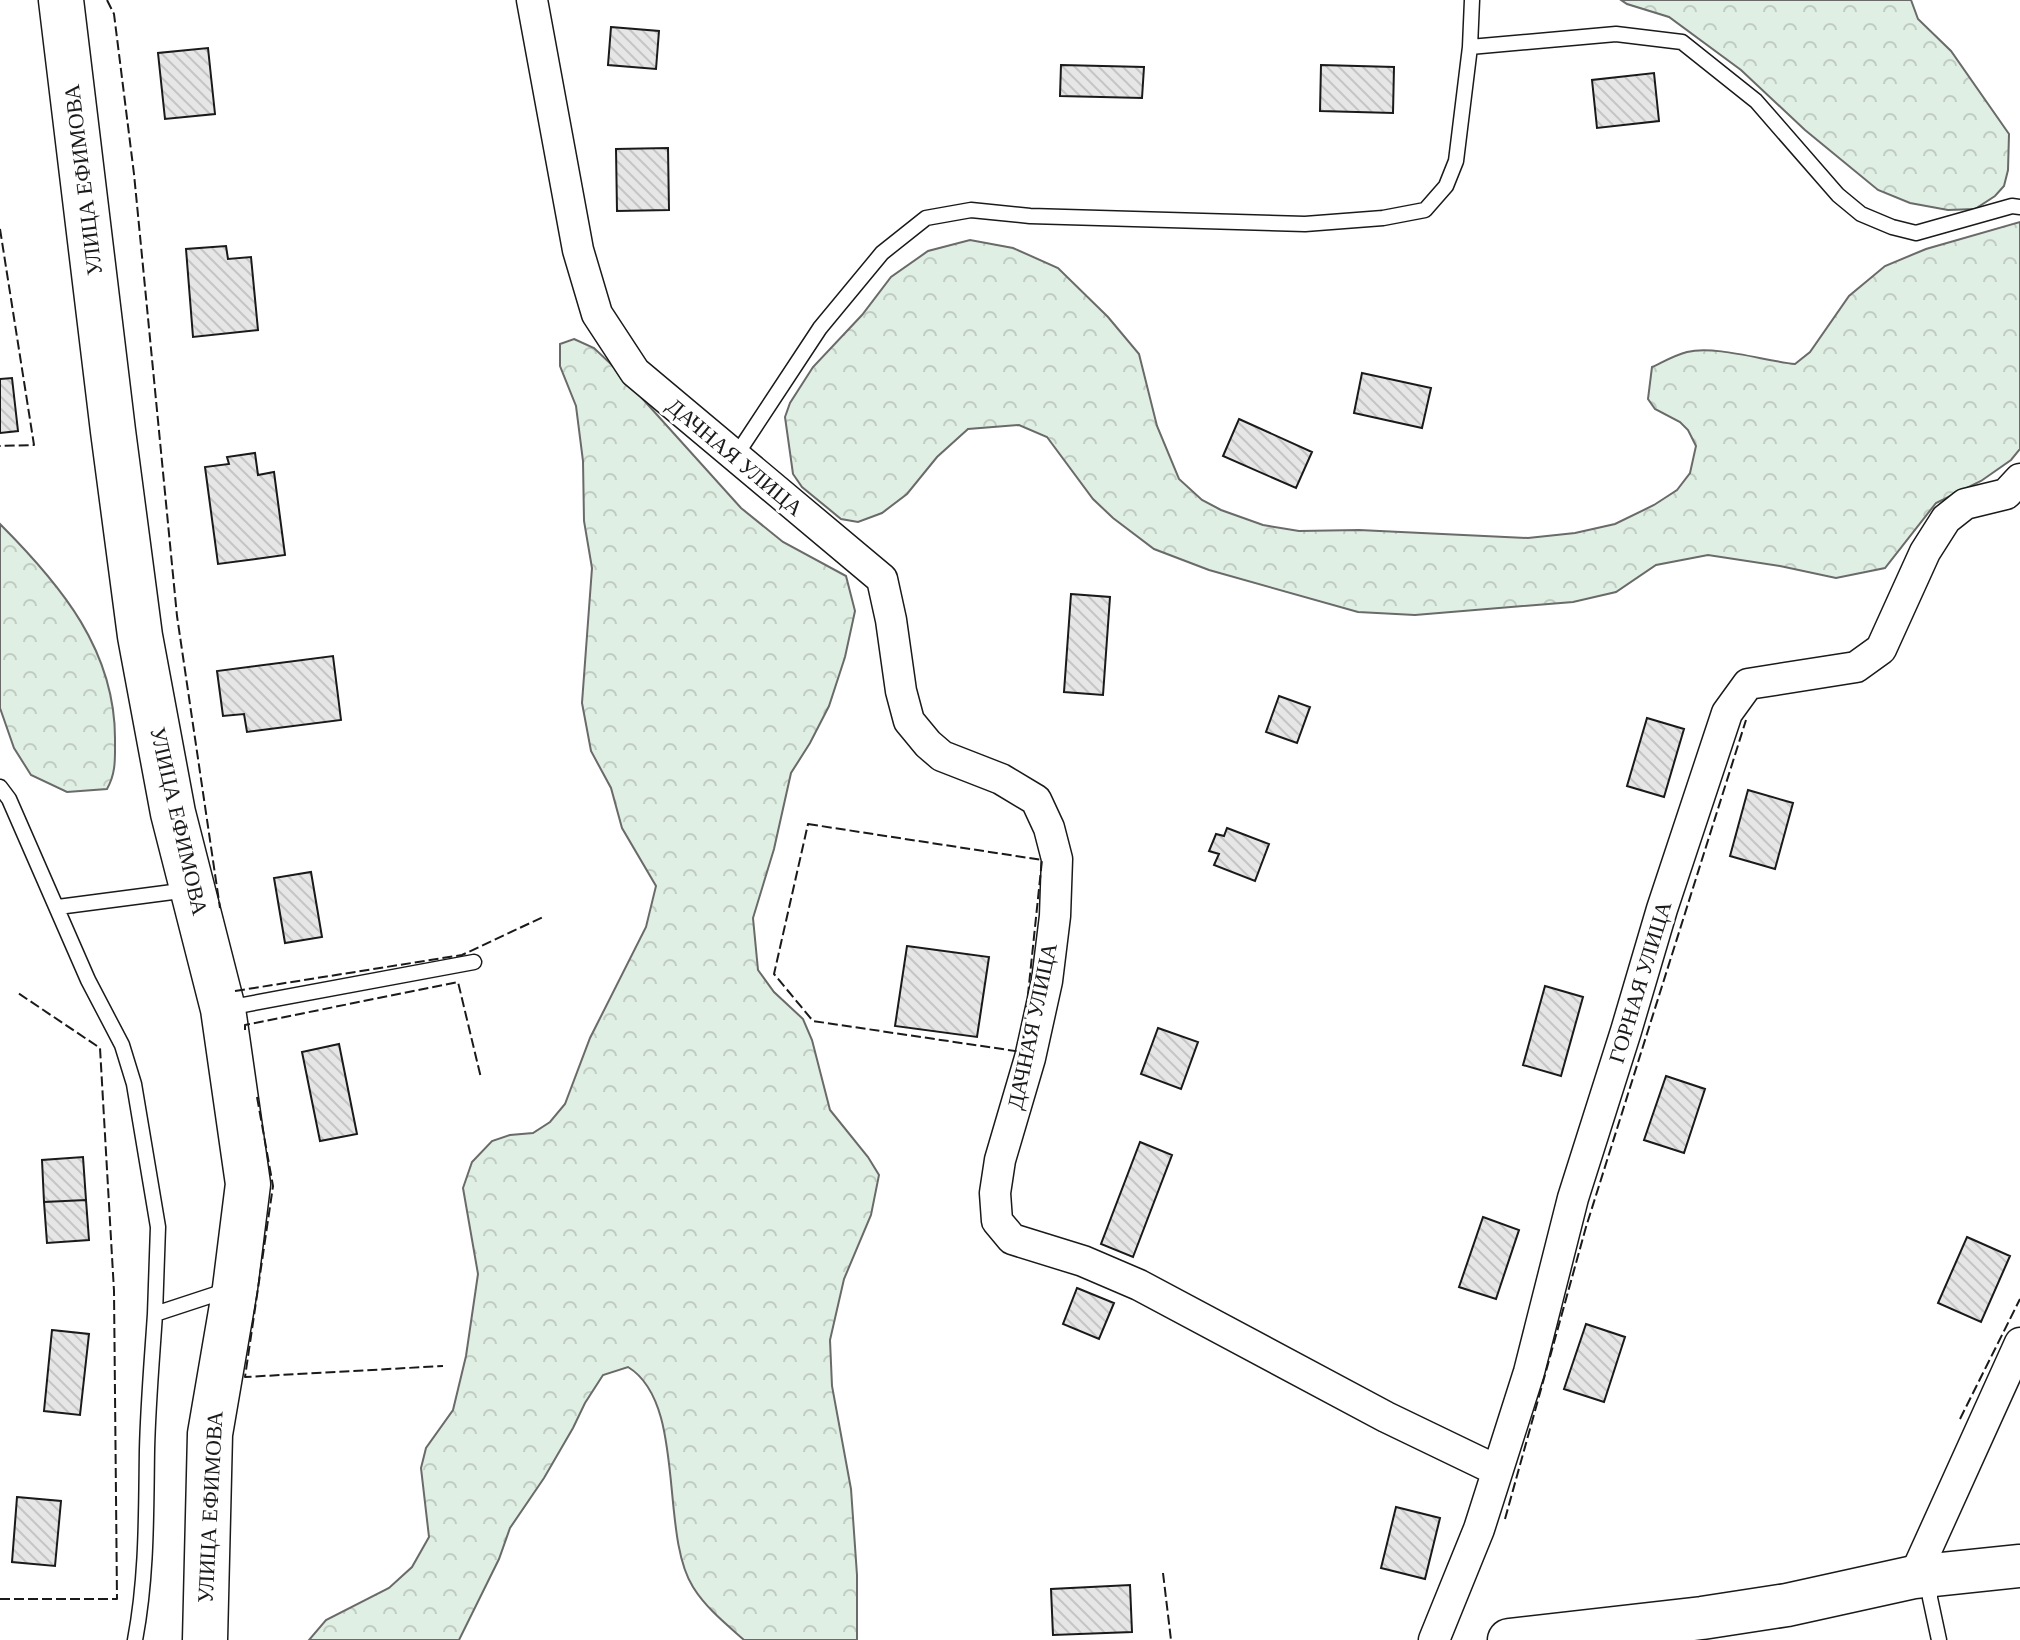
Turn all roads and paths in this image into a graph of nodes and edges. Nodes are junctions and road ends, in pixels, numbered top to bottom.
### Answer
1 (61, 0) edge
2 (532, 0) edge
3 (1472, 0) edge
4 (1470, 47) junction
5 (2020, 207) edge
6 (734, 457) junction
7 (2020, 479) edge
8 (0, 787) edge
9 (193, 890) junction
10 (58, 907) junction
11 (474, 962) dead end
12 (223, 1009) junction
13 (235, 1288) junction
14 (155, 1314) junction
15 (2020, 1343) edge
16 (1496, 1470) junction
17 (2020, 1566) edge
18 (1922, 1576) junction
19 (135, 1640) edge
20 (205, 1640) edge
21 (1434, 1640) edge
22 (1509, 1640) edge
23 (1939, 1640) edge

1 - 9 main road, УЛИЦА ЕФИМОВА
2 - 6 street, ДАЧНАЯ УЛИЦА
3 - 4 lane
4 - 5 lane
4 - 6 lane
6 - 16 street, ДАЧНАЯ УЛИЦА
7 - 16 street, ГОРНАЯ УЛИЦА
8 - 10 lane
9 - 10 lane
9 - 12 main road, УЛИЦА ЕФИМОВА
10 - 14 lane
11 - 12 lane
12 - 13 main road, УЛИЦА ЕФИМОВА
13 - 14 lane
13 - 20 main road, УЛИЦА ЕФИМОВА
14 - 19 lane
15 - 18 street
16 - 21 street, ГОРНАЯ УЛИЦА
17 - 18 street
18 - 22 street
18 - 23 lane

